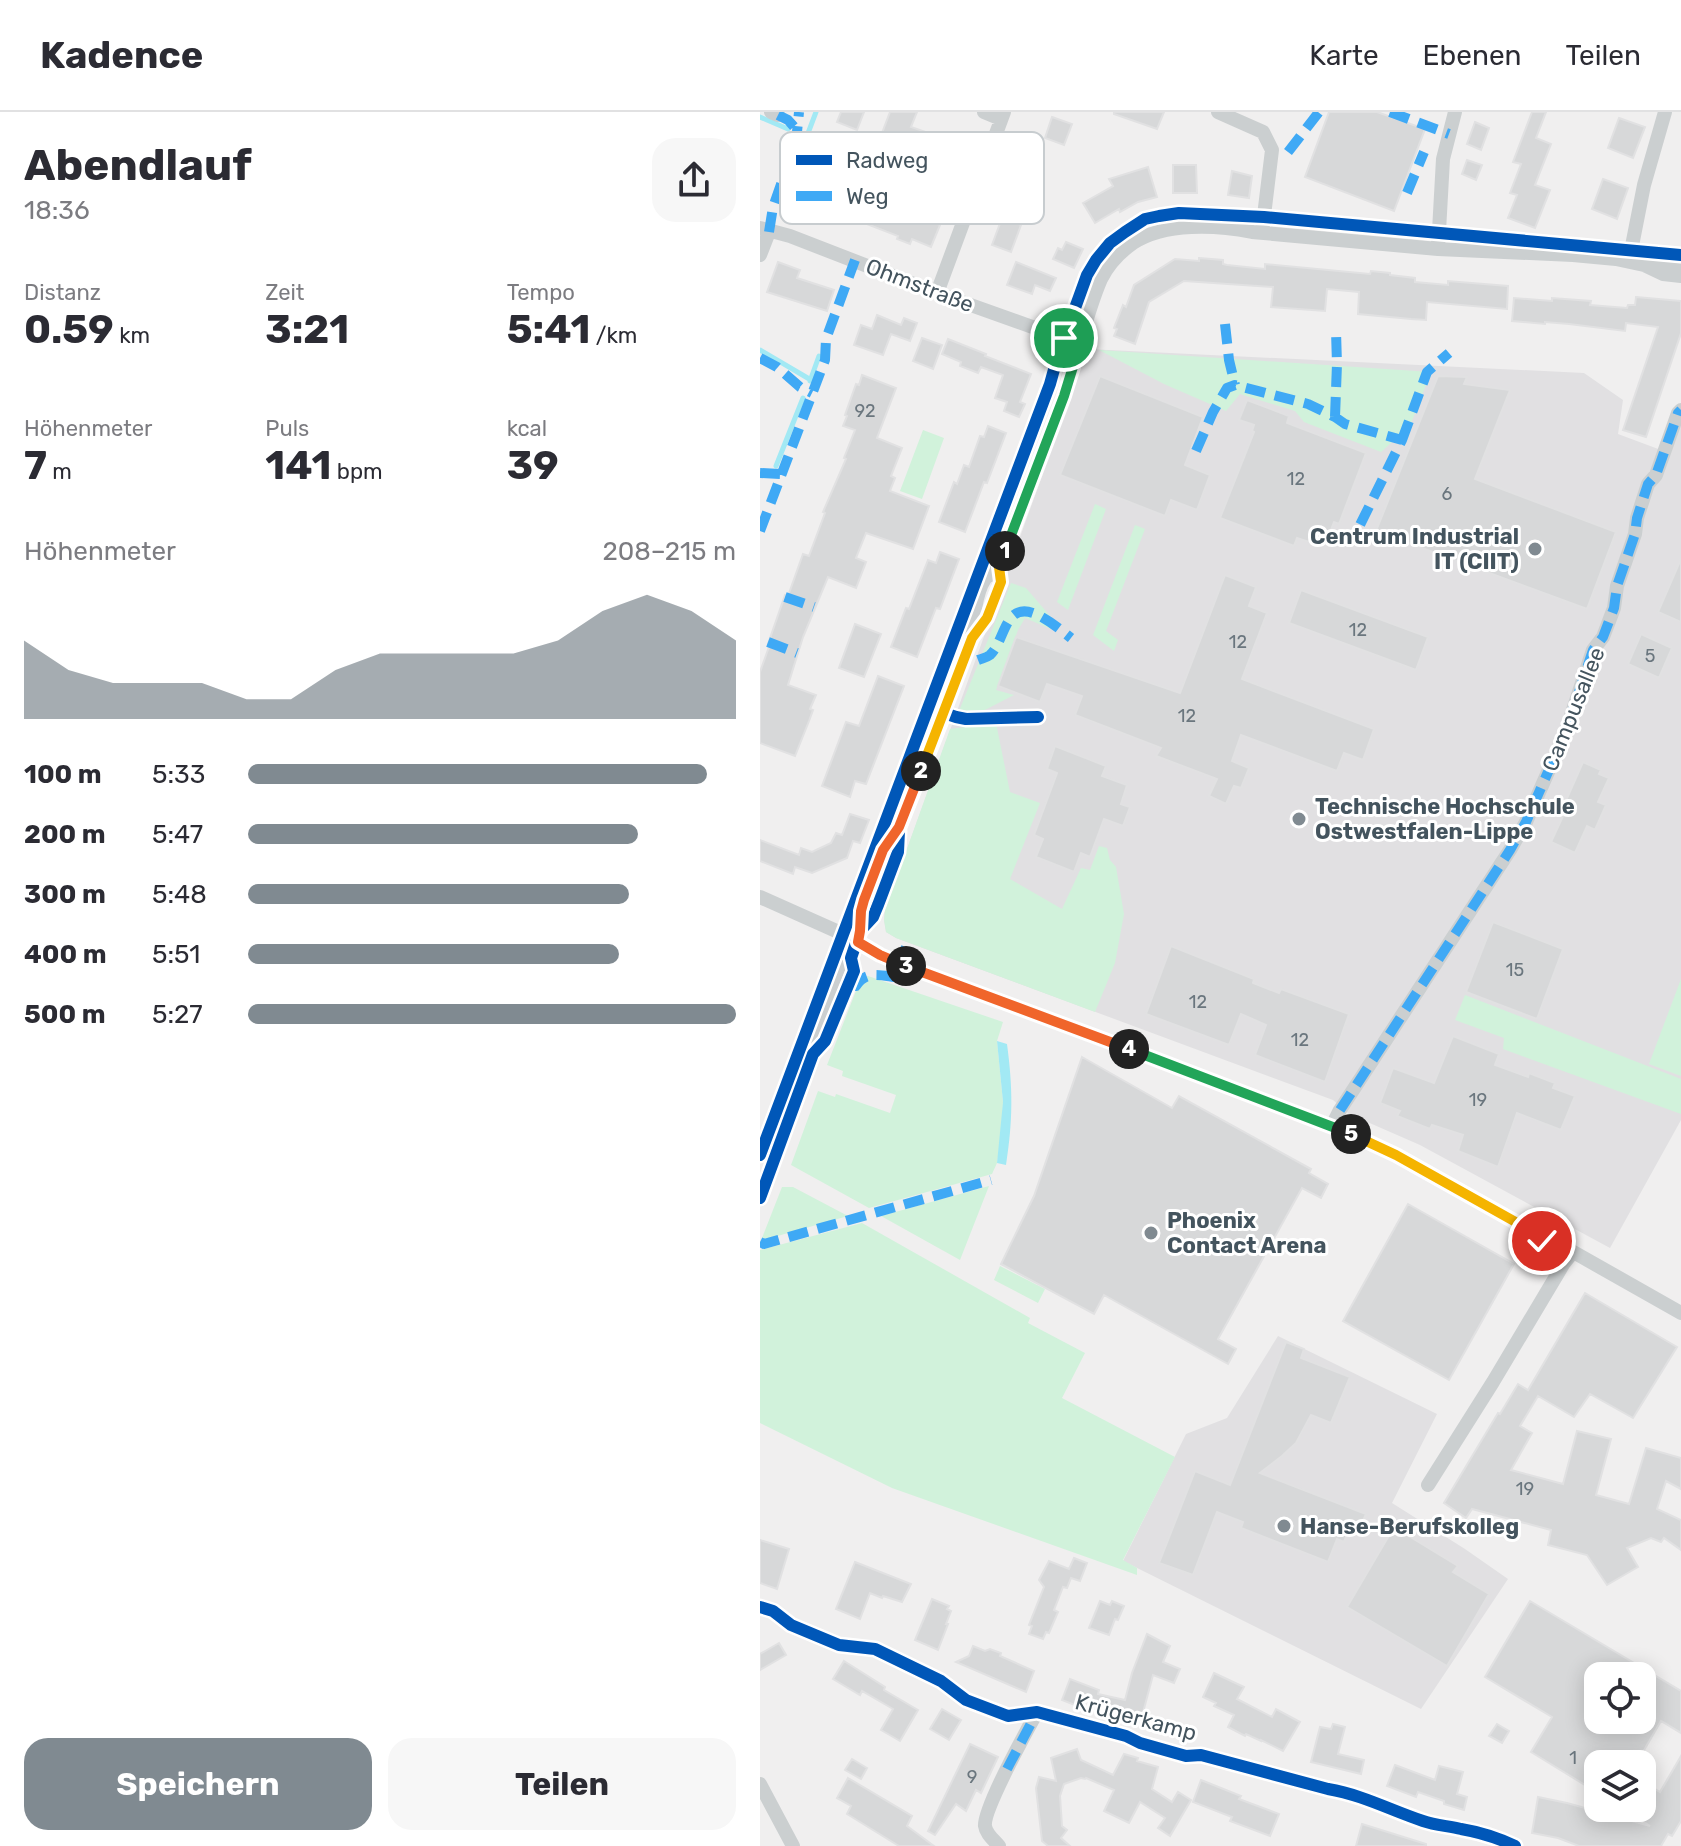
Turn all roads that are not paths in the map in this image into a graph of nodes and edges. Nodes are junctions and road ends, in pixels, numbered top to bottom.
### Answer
1 (984, 112) edge
2 (1218, 112) edge
3 (1455, 112) edge
4 (1665, 112) edge
5 (1003, 116) edge
6 (963, 224) edge
7 (764, 230) edge
8 (1262, 232) junction
9 (1438, 249) junction
10 (760, 255) edge
11 (1636, 263) junction
12 (1681, 264) edge
13 (1681, 276) edge
14 (937, 293) junction
15 (1080, 344) junction
16 (1681, 410) edge
17 (760, 897) edge
18 (859, 936) junction
19 (1332, 1126) junction
20 (760, 1198) edge
21 (1567, 1249) junction
22 (1681, 1313) edge
23 (1428, 1485) dead end
24 (760, 1607) edge
25 (1037, 1712) junction
26 (760, 1784) edge
27 (793, 1846) edge
28 (999, 1846) edge
29 (1515, 1846) edge

1 - 5 street
2 - 8 street
3 - 9 street
4 - 11 street
6 - 14 street
7 - 10 street
7 - 14 street, Ohmstraße
8 - 9 street
8 - 15 street
9 - 11 street
11 - 12 street
11 - 13 street
14 - 15 street, Ohmstraße
15 - 18 street
16 - 19 street, Campusallee
17 - 18 street
18 - 19 street
18 - 20 street
19 - 21 street
21 - 22 street
21 - 23 street
24 - 25 street, Krügerkamp
25 - 28 street
25 - 29 street, Krügerkamp
26 - 27 street

